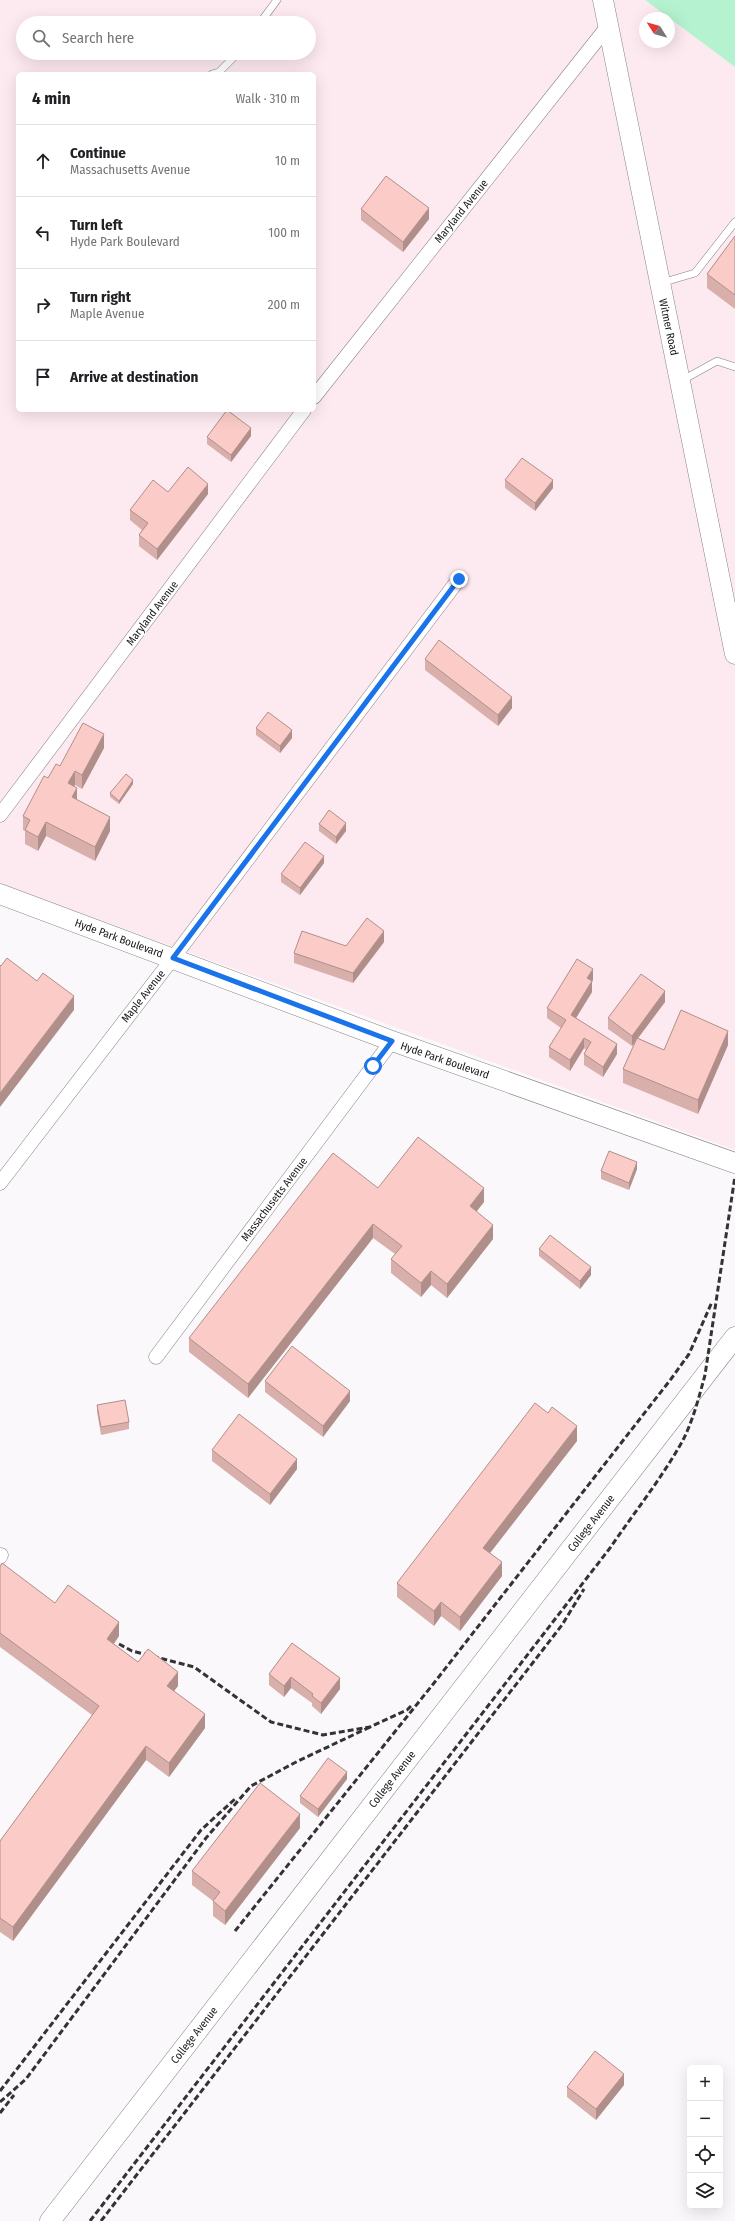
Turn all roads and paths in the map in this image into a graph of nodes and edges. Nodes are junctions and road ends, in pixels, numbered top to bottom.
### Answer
1 (277, 0) edge
2 (603, 0) edge
3 (265, 16) edge
4 (608, 26) junction
5 (231, 60) edge
6 (219, 72) edge
7 (735, 222) edge
8 (661, 283) junction
9 (735, 367) edge
10 (680, 381) junction
11 (316, 394) edge
12 (302, 412) edge
13 (459, 579) dead end
14 (735, 654) edge
15 (0, 815) edge
16 (0, 894) edge
17 (173, 958) junction
18 (392, 1041) junction
19 (735, 1163) edge
20 (0, 1183) edge
21 (735, 1337) edge
22 (156, 1357) dead end
23 (50, 2221) edge

1 - 3 lane
2 - 4 main road, Witmer Road
4 - 8 main road, Witmer Road
4 - 11 street, Maryland Avenue
5 - 6 lane
7 - 8 lane
8 - 10 main road, Witmer Road
9 - 10 lane
10 - 14 main road, Witmer Road
12 - 15 street, Maryland Avenue
13 - 17 street, Maple Avenue
16 - 17 main road, Hyde Park Boulevard
17 - 18 main road, Hyde Park Boulevard
17 - 20 street, Maple Avenue
18 - 19 main road, Hyde Park Boulevard
18 - 22 street, Massachusetts Avenue
21 - 23 main road, College Avenue

